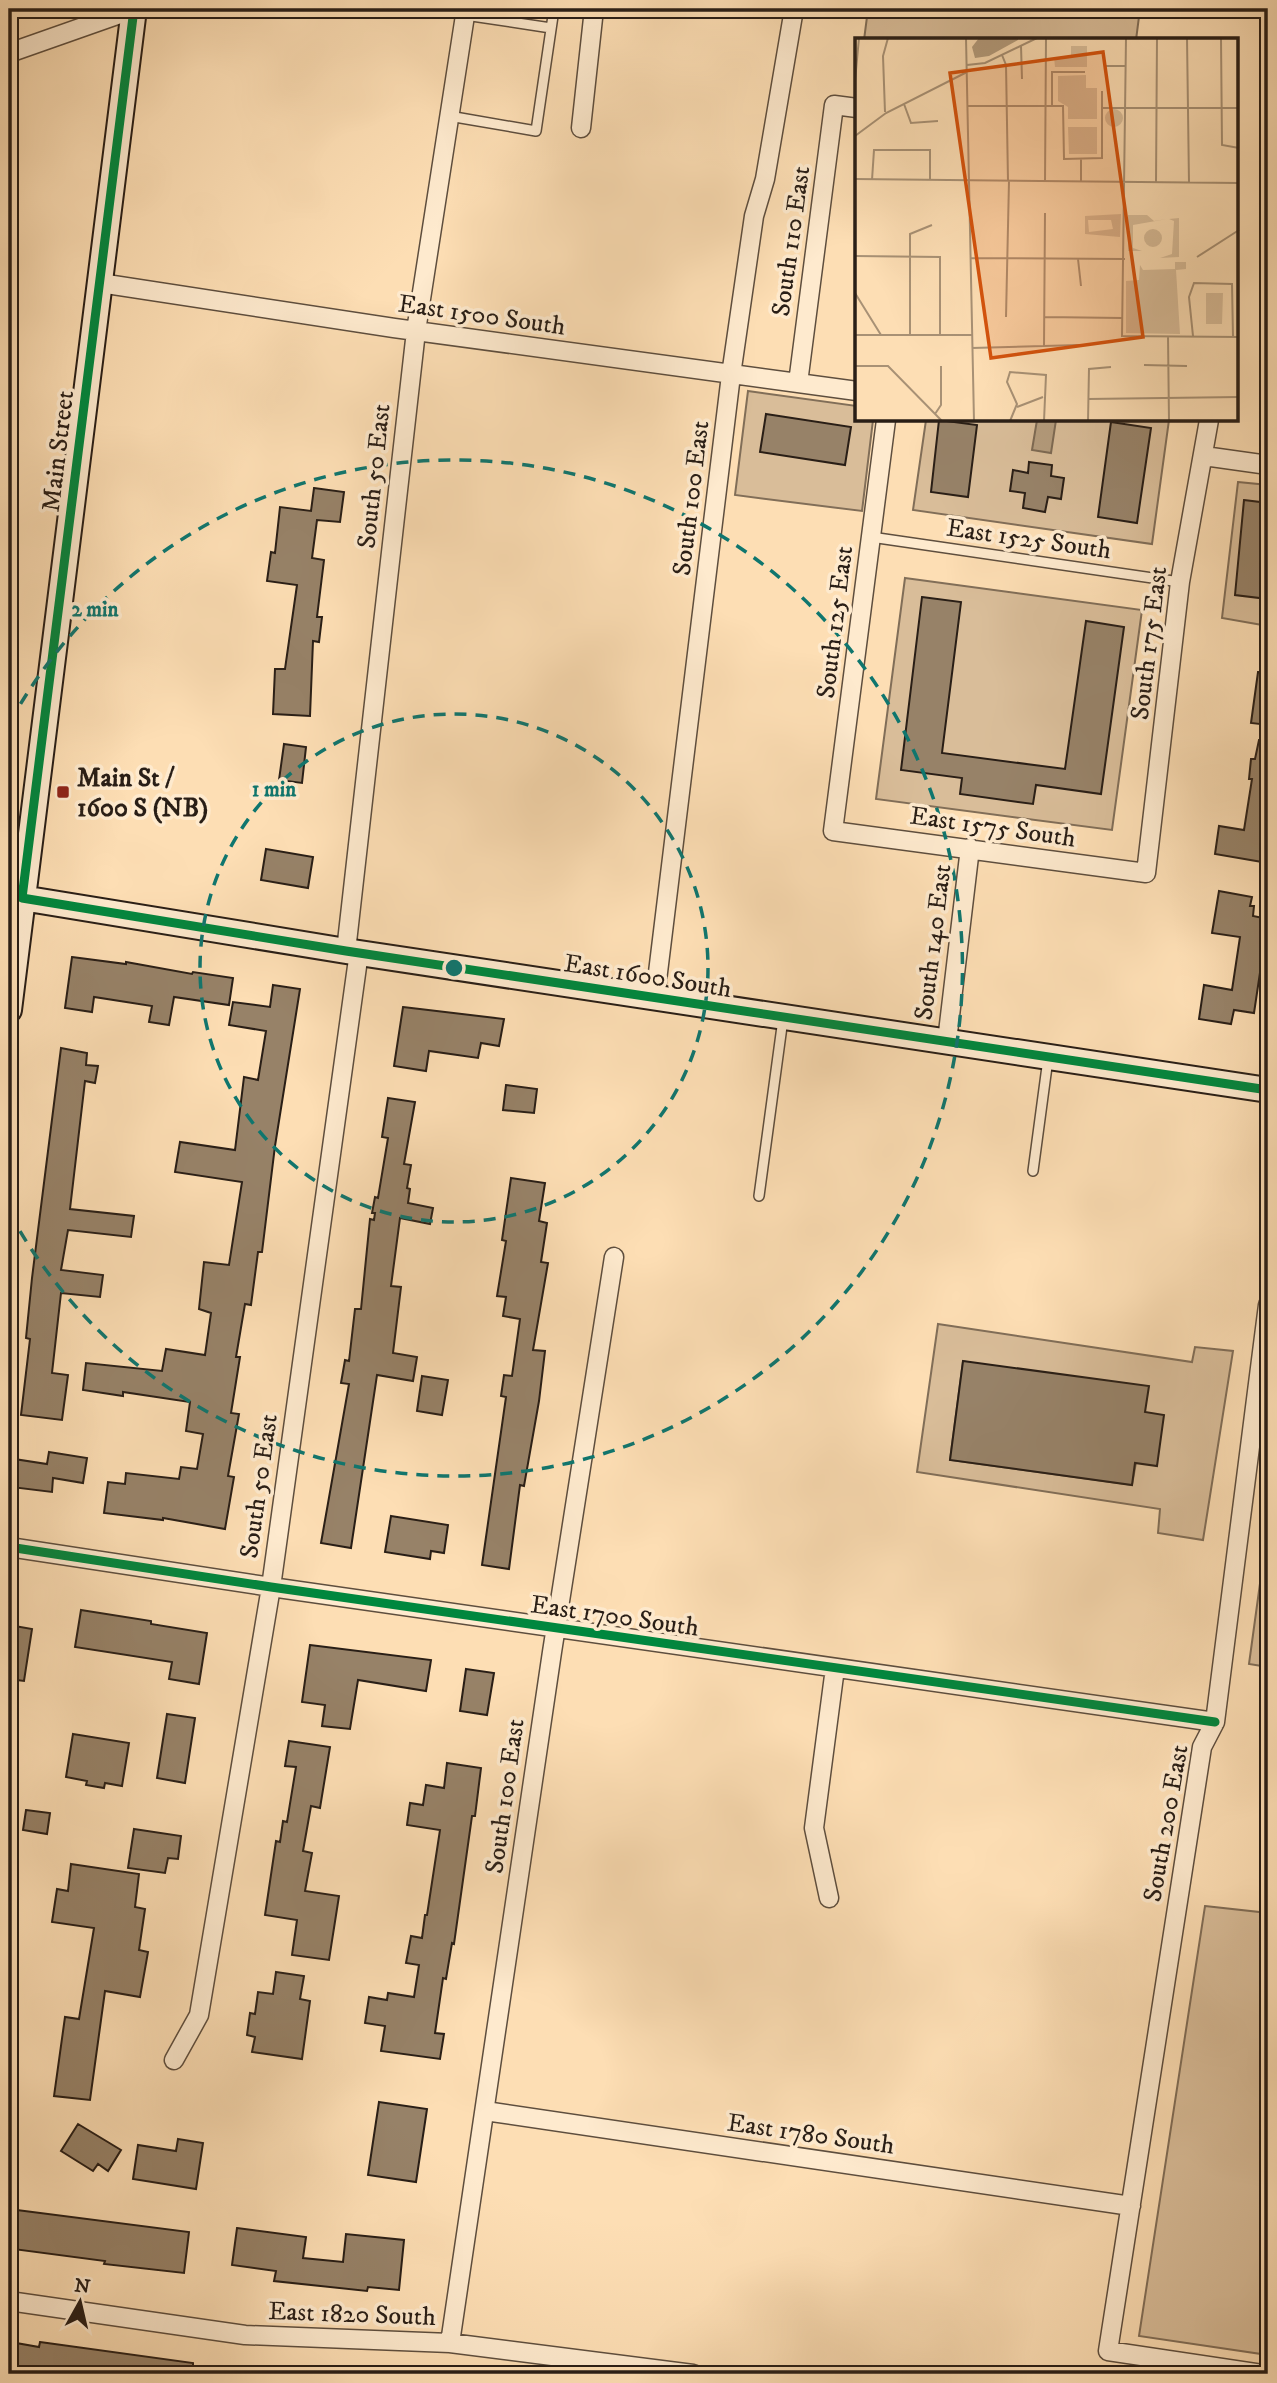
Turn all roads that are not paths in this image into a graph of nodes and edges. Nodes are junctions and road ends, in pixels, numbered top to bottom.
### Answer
1 (134, 9) edge
2 (554, 9) edge
3 (594, 9) edge
4 (794, 9) edge
5 (465, 12) edge
6 (551, 28) junction
7 (9, 52) edge
8 (855, 108) edge
9 (449, 116) junction
10 (581, 128) dead end
11 (100, 284) junction
12 (416, 331) junction
13 (731, 375) junction
14 (798, 383) junction
15 (855, 391) edge
16 (886, 422) edge
17 (1209, 422) edge
18 (1204, 456) junction
19 (1268, 465) edge
20 (871, 537) junction
21 (1180, 582) junction
22 (833, 831) joint
23 (970, 848) junction
24 (1146, 873) joint
25 (15, 897) edge
26 (352, 952) junction
27 (655, 997) junction
28 (9, 1010) edge
29 (783, 1017) junction
30 (947, 1041) junction
31 (1048, 1057) junction
32 (1268, 1090) edge
33 (1033, 1171) dead end
34 (759, 1196) dead end
35 (614, 1257) dead end
36 (1268, 1305) edge
37 (9, 1547) edge
38 (271, 1587) junction
39 (556, 1628) junction
40 (835, 1668) junction
41 (1215, 1722) junction
42 (829, 1898) dead end
43 (174, 2060) dead end
44 (485, 2111) junction
45 (1130, 2206) junction
46 (9, 2301) edge
47 (450, 2343) junction
48 (693, 2374) edge
49 (1262, 2374) edge

1 - 7 street
1 - 11 street, Main Street
2 - 6 lane
3 - 10 street
4 - 13 street, South 100 East
5 - 6 lane
5 - 9 street, South 50 East
6 - 9 lane
8 - 14 street, South 110 East
9 - 12 street, South 50 East
11 - 12 street, East 1500 South
11 - 25 street, Main Street
12 - 13 street, East 1500 South
12 - 26 street, South 50 East
13 - 14 street, East 1500 South
13 - 27 street, South 100 East
14 - 15 street, East 1500 South
16 - 20 street, South 125 East
17 - 18 street, South 175 East
18 - 19 street
18 - 21 street, South 175 East
20 - 21 lane, East 1525 South
20 - 22 street, South 125 East
21 - 24 street, South 175 East
22 - 23 street, East 1575 South
23 - 24 street, East 1575 South
23 - 30 street, South 140 East
25 - 26 street, East 1600 South
25 - 28 street, Main Street
26 - 27 street, East 1600 South
26 - 38 street, South 50 East
27 - 29 street, East 1600 South
29 - 30 street, East 1600 South
29 - 34 lane
30 - 31 street, East 1600 South
31 - 32 street, East 1600 South
31 - 33 lane
35 - 39 street, South 100 East
36 - 41 street, South 200 East
37 - 38 street, East 1700 South
38 - 39 street, East 1700 South
38 - 43 street, South 50 East
39 - 40 street, East 1700 South
39 - 44 street, South 100 East
40 - 41 street, East 1700 South
40 - 42 street
41 - 45 street, South 200 East
44 - 45 street, East 1780 South
44 - 47 street, South 100 East
45 - 49 street, South 200 East
46 - 47 street, East 1820 South
47 - 48 street, East 1820 South

